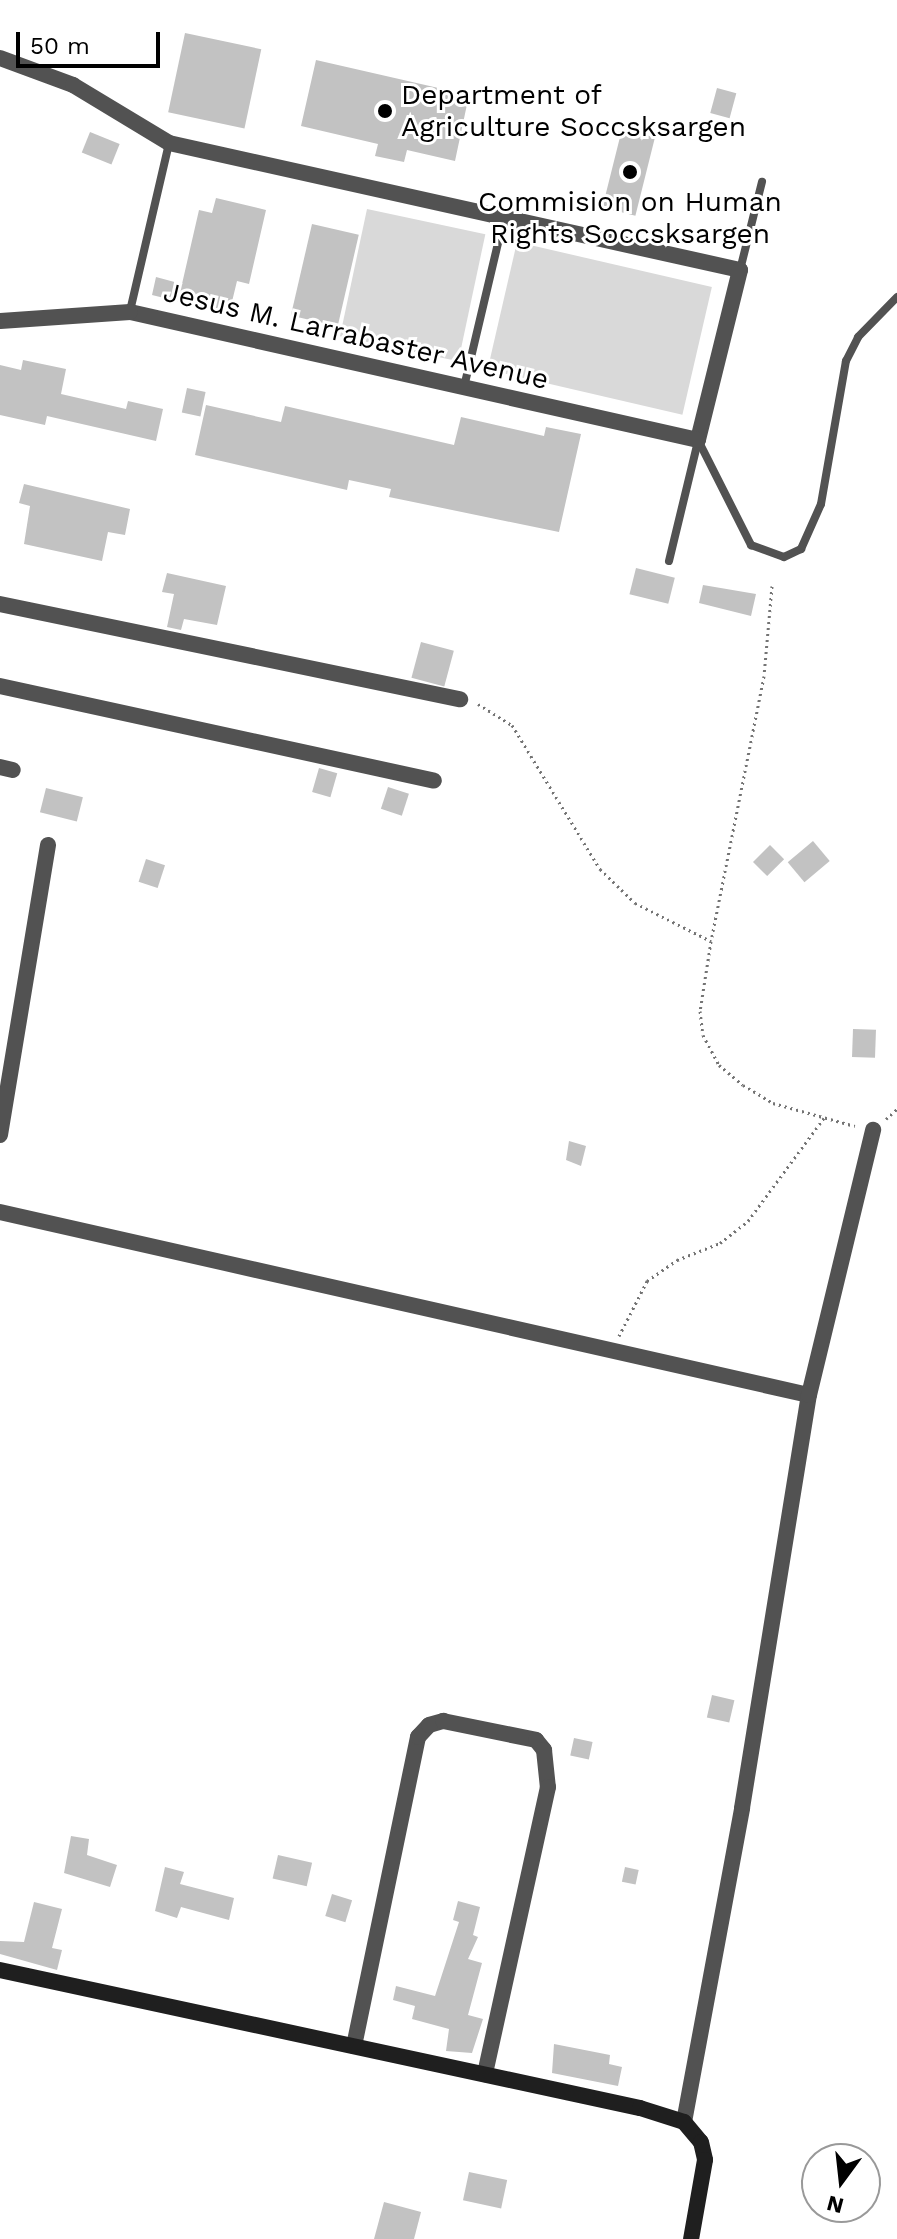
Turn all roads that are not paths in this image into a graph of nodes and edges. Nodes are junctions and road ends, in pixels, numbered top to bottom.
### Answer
1 (0, 58) edge
2 (169, 143) junction
3 (762, 182) dead end
4 (504, 218) junction
5 (740, 270) junction
6 (897, 297) edge
7 (130, 312) junction
8 (0, 321) edge
9 (464, 387) junction
10 (698, 440) junction
11 (669, 561) dead end
12 (0, 604) edge
13 (0, 686) edge
14 (460, 699) road end
15 (434, 781) dead end
16 (48, 845) dead end
17 (873, 1130) road end
18 (0, 1135) edge
19 (0, 1212) edge
20 (809, 1395) junction
21 (0, 1970) edge
22 (354, 2046) junction
23 (485, 2074) junction
24 (684, 2122) junction
25 (691, 2239) edge

1 - 2 street
2 - 4 street
2 - 7 lane
3 - 5 lane
4 - 5 street
4 - 9 lane
5 - 10 street
6 - 10 lane
7 - 8 street, Jesus M. Larrabaster Avenue
7 - 9 street, Jesus M. Larrabaster Avenue
9 - 10 street, Jesus M. Larrabaster Avenue
10 - 11 lane
12 - 14 street
13 - 15 street
16 - 18 street
17 - 20 street
19 - 20 street
20 - 24 street
21 - 22 street
22 - 23 street
22 - 23 street
23 - 24 street
24 - 25 street

